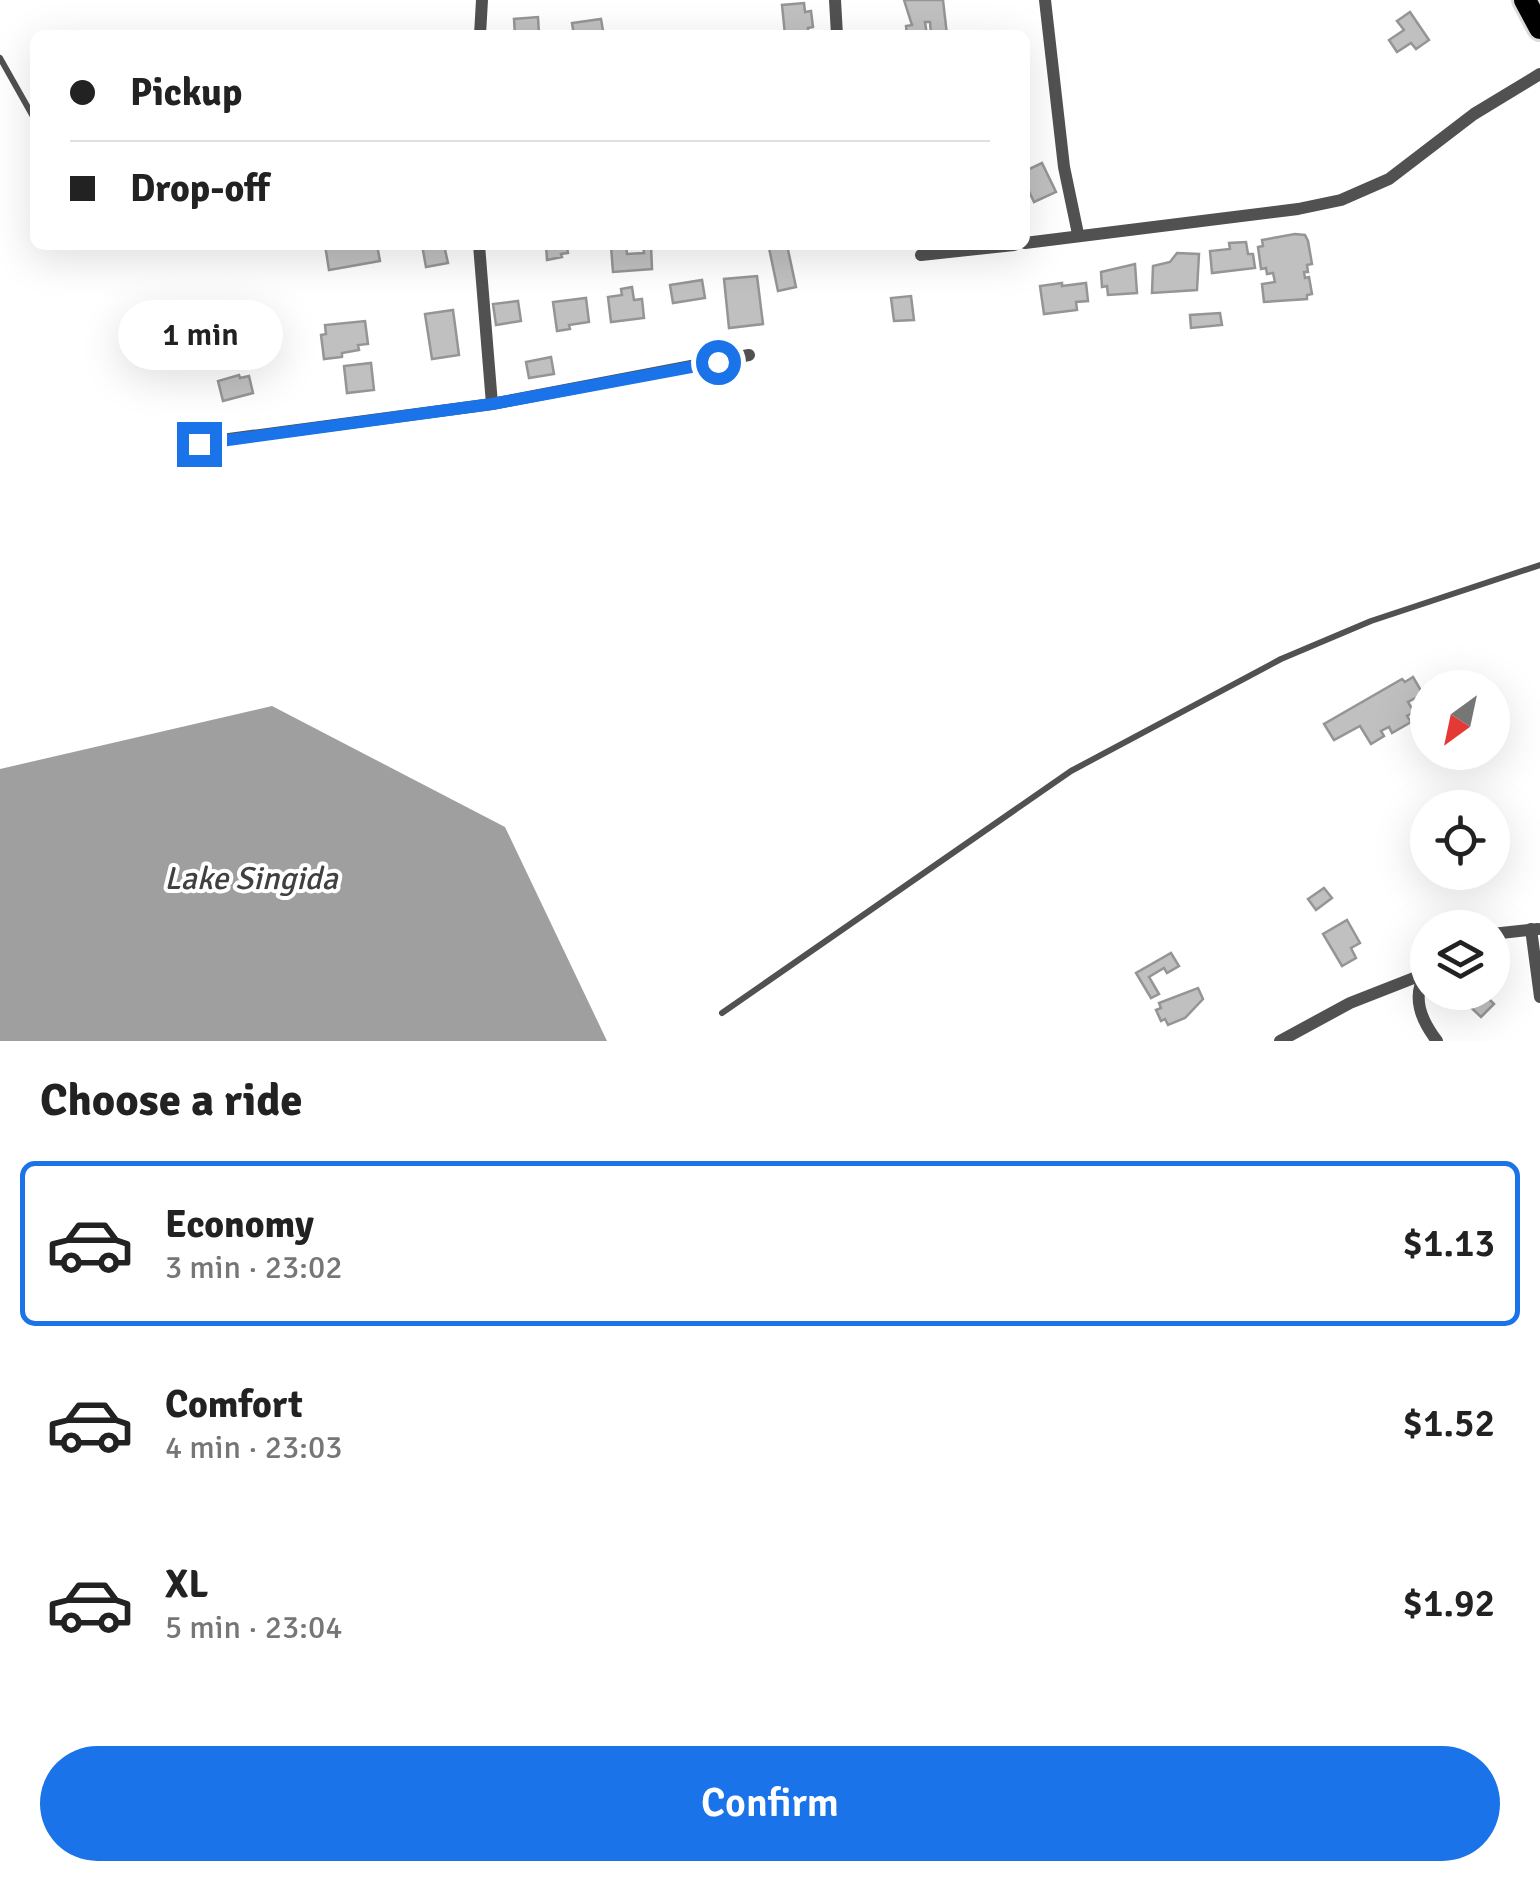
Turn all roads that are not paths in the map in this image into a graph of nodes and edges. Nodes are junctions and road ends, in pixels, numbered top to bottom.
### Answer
1 (482, 0) edge
2 (835, 0) edge
3 (1044, 0) edge
4 (1524, 0) edge
5 (1540, 28) edge
6 (480, 30) edge
7 (836, 30) edge
8 (0, 58) edge
9 (1540, 74) edge
10 (30, 111) edge
11 (1078, 234) junction
12 (1030, 243) edge
13 (479, 250) edge
14 (968, 250) edge
15 (921, 255) dead end
16 (749, 354) dead end
17 (492, 404) junction
18 (199, 444) dead end
19 (1540, 564) edge
20 (1536, 929) edge
21 (1510, 932) edge
22 (1410, 979) edge
23 (1540, 997) edge
24 (1420, 1010) edge
25 (722, 1013) dead end
26 (1280, 1041) edge
27 (1438, 1041) edge

1 - 6 street
2 - 7 street
3 - 11 street
4 - 5 highway
8 - 10 lane
9 - 11 street
11 - 12 street
13 - 17 street
14 - 15 street
16 - 17 street
17 - 18 street
19 - 25 lane
20 - 21 street
20 - 23 street
22 - 26 street
24 - 27 street

